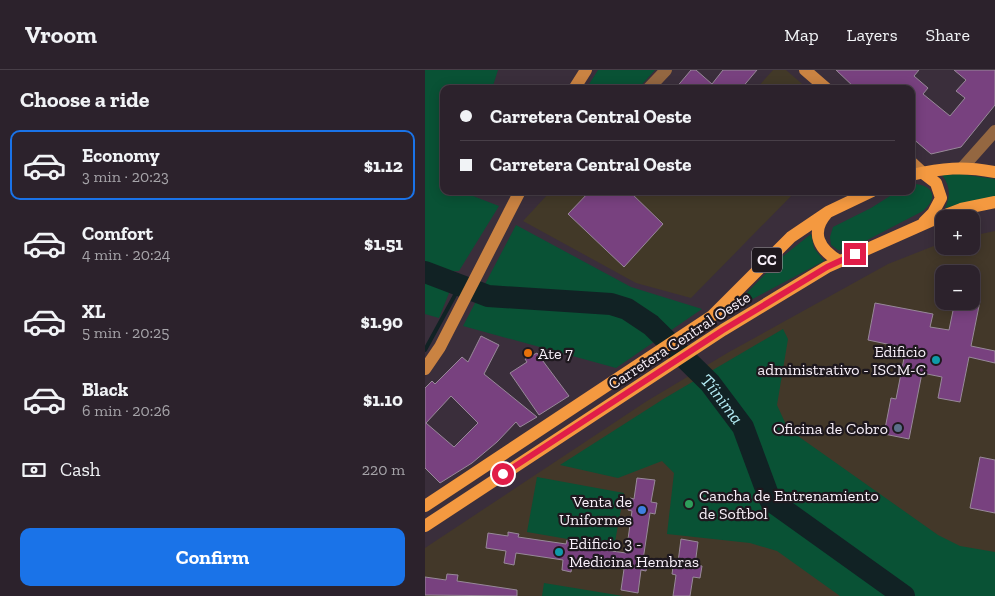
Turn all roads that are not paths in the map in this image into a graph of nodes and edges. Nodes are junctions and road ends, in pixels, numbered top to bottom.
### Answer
1 (586, 70) edge
2 (666, 70) edge
3 (805, 70) edge
4 (577, 85) edge
5 (652, 85) edge
6 (822, 85) edge
7 (995, 131) edge
8 (963, 167) junction
9 (995, 172) edge
10 (917, 174) edge
11 (519, 195) edge
12 (864, 195) edge
13 (995, 202) edge
14 (829, 212) junction
15 (921, 226) junction
16 (839, 260) junction
17 (425, 369) edge
18 (425, 506) edge
19 (425, 526) edge

1 - 4 main road
2 - 5 street
3 - 6 main road
7 - 8 street
8 - 9 main road
8 - 10 main road
10 - 15 main road
11 - 17 main road
12 - 14 main road, Carretera Central Oeste / CC
13 - 15 main road, Carretera Central Oeste / CC
14 - 16 main road
14 - 18 main road, Carretera Central Oeste / CC
15 - 16 main road, Carretera Central Oeste / CC
16 - 19 main road, Carretera Central Oeste / CC

